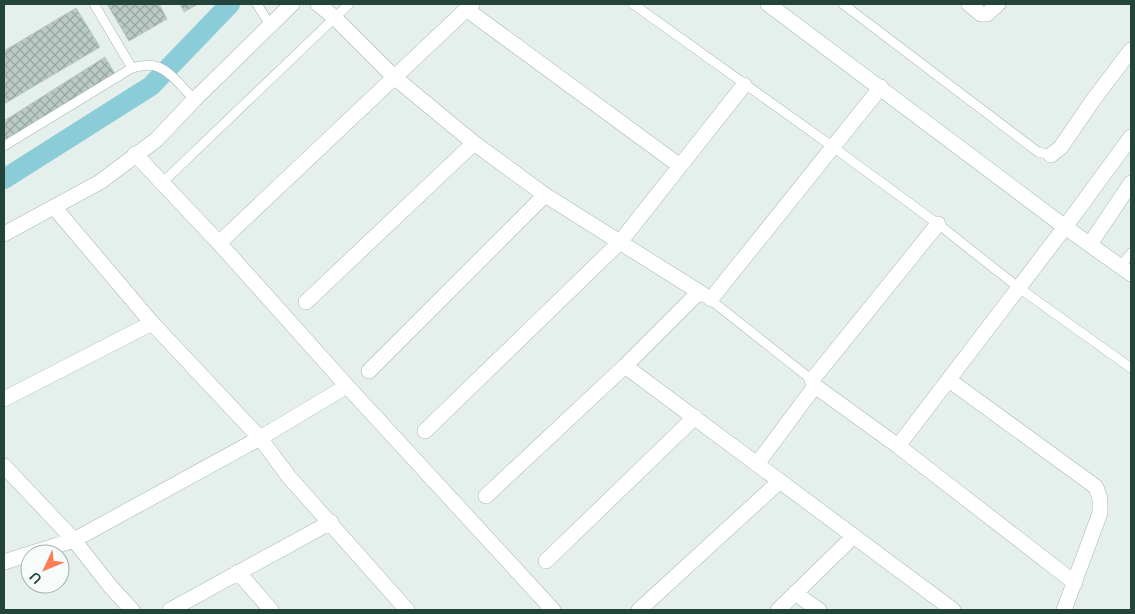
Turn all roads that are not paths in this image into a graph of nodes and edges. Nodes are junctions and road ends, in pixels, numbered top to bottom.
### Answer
1 (94, 4) edge
2 (257, 4) edge
3 (292, 4) edge
4 (318, 4) edge
5 (349, 4) edge
6 (633, 4) edge
7 (768, 4) edge
8 (843, 4) edge
9 (969, 4) edge
10 (998, 4) edge
11 (469, 7) edge
12 (334, 17) junction
13 (270, 25) junction
14 (1131, 50) edge
15 (132, 68) junction
16 (394, 77) junction
17 (744, 85) junction
18 (881, 87) junction
19 (194, 100) junction
20 (1131, 137) edge
21 (474, 143) junction
22 (4, 146) edge
23 (833, 147) junction
24 (135, 154) junction
25 (1051, 155) joint
26 (680, 166) junction
27 (162, 183) junction
28 (1131, 183) edge
29 (545, 195) junction
30 (54, 208) junction
31 (938, 224) junction
32 (1065, 227) junction
33 (4, 234) edge
34 (620, 242) junction
35 (219, 243) junction
36 (1090, 244) junction
37 (1131, 253) edge
38 (1126, 271) edge
39 (1019, 288) junction
40 (705, 295) junction
41 (306, 302) dead end
42 (152, 323) junction
43 (625, 366) junction
44 (1131, 368) edge
45 (370, 371) dead end
46 (949, 380) junction
47 (813, 383) junction
48 (347, 386) junction
49 (4, 399) edge
50 (695, 417) junction
51 (426, 431) dead end
52 (260, 438) junction
53 (898, 446) junction
54 (757, 464) junction
55 (4, 466) edge
56 (780, 481) junction
57 (486, 496) dead end
58 (331, 522) junction
59 (854, 536) junction
60 (74, 540) junction
61 (546, 561) dead end
62 (4, 562) edge
63 (238, 572) junction
64 (1075, 583) junction
65 (795, 593) junction
66 (132, 610) edge
67 (170, 610) edge
68 (271, 610) edge
69 (407, 610) edge
70 (553, 610) edge
71 (639, 610) edge
72 (778, 610) edge
73 (819, 610) edge
74 (953, 610) edge
75 (1064, 610) edge

1 - 15 lane
2 - 13 lane
3 - 13 street
4 - 12 street
5 - 12 lane
6 - 17 lane
7 - 18 street
8 - 25 lane
9 - 10 street
11 - 16 street
11 - 26 street
12 - 16 street
12 - 27 lane
13 - 19 street
14 - 25 street
15 - 19 lane
15 - 22 lane
16 - 21 street
16 - 35 street
17 - 23 lane
17 - 26 street
18 - 23 street
18 - 32 street
19 - 24 street
20 - 32 street
21 - 29 street
21 - 41 street
23 - 31 lane
23 - 40 street
24 - 27 street
24 - 30 street
26 - 34 street
27 - 35 street
28 - 36 street
29 - 34 street
29 - 45 street
30 - 33 street
30 - 42 street
31 - 39 lane
31 - 47 street
32 - 36 street
32 - 39 street
34 - 40 street
34 - 51 street
35 - 48 street
36 - 38 street
37 - 38 lane
39 - 44 lane
39 - 46 street
40 - 43 street
40 - 47 lane
42 - 49 street
42 - 52 street
43 - 50 street
43 - 57 street
46 - 53 street
46 - 64 street
47 - 53 street
47 - 54 street
48 - 52 street
48 - 70 street
50 - 54 street
50 - 61 street
52 - 58 street
52 - 60 street
53 - 64 street
54 - 56 street
55 - 60 street
56 - 59 street
56 - 71 street
58 - 63 street
58 - 69 street
59 - 65 street
59 - 74 street
60 - 62 street
60 - 66 street
63 - 67 street
63 - 68 street
64 - 75 street
65 - 72 street
65 - 73 street

